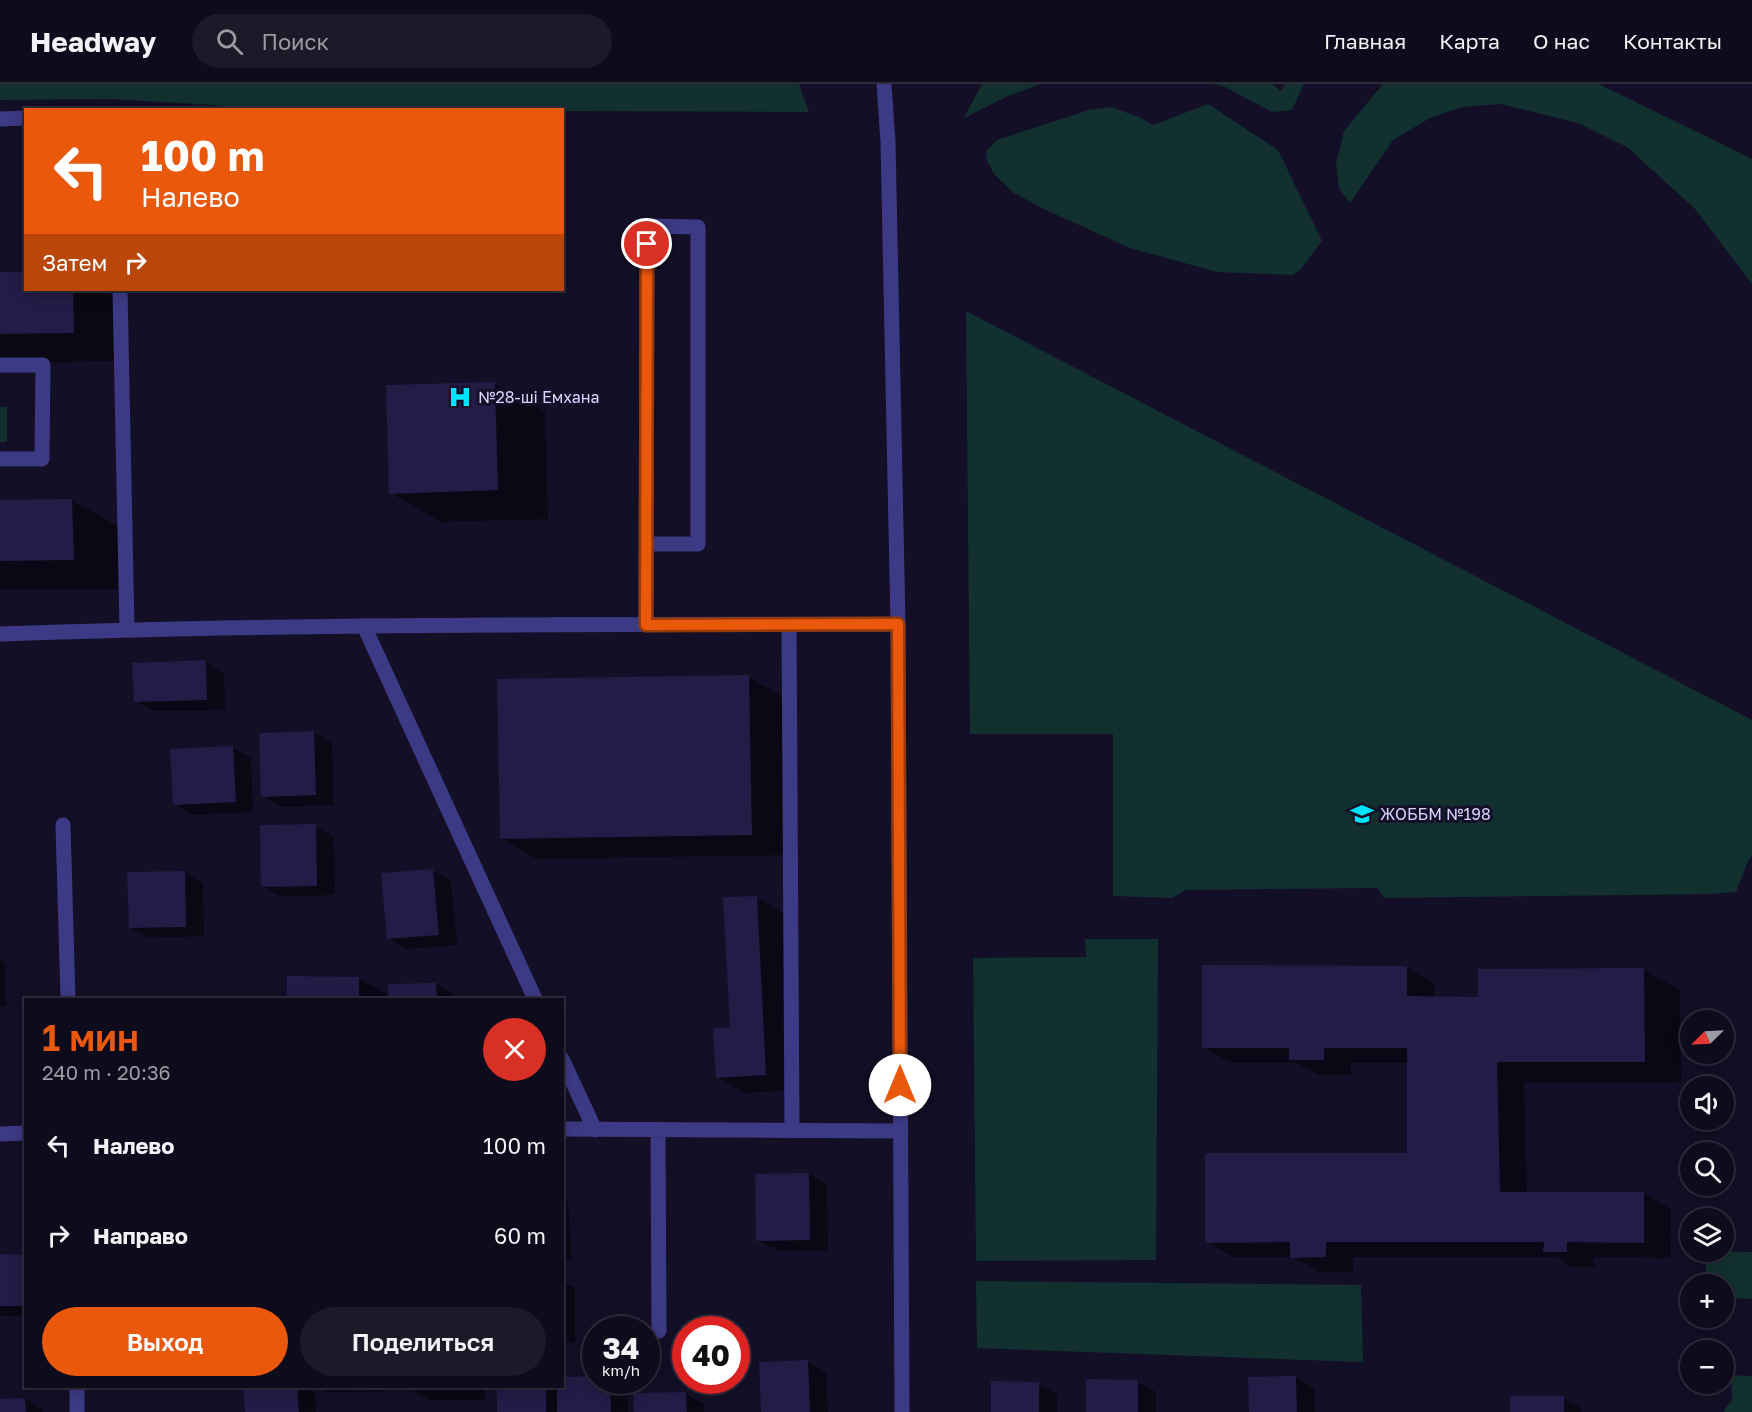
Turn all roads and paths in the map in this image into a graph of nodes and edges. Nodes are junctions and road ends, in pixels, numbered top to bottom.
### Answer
1 (884, 84) edge
2 (24, 118) edge
3 (0, 119) edge
4 (120, 291) edge
5 (0, 365) edge
6 (0, 459) edge
7 (647, 544) junction
8 (789, 624) junction
9 (898, 624) junction
10 (646, 625) junction
11 (364, 626) junction
12 (127, 629) junction
13 (0, 634) edge
14 (63, 825) dead end
15 (68, 998) edge
16 (535, 998) edge
17 (564, 1063) edge
18 (564, 1129) edge
19 (595, 1130) junction
20 (658, 1130) junction
21 (792, 1130) junction
22 (901, 1131) junction
23 (24, 1133) edge
24 (0, 1134) edge
25 (659, 1316) edge
26 (77, 1388) edge
27 (77, 1412) edge
28 (902, 1412) edge

1 - 9 street
2 - 3 street
4 - 12 street
5 - 6 street
7 - 7 street
7 - 10 street
8 - 9 street
8 - 10 street
8 - 21 street
9 - 22 street
10 - 11 street
11 - 12 street
11 - 16 street
12 - 13 street
14 - 15 street
17 - 19 street
18 - 19 street
19 - 20 street
20 - 21 street
20 - 25 street
21 - 22 street
22 - 28 street
23 - 24 street
26 - 27 street

